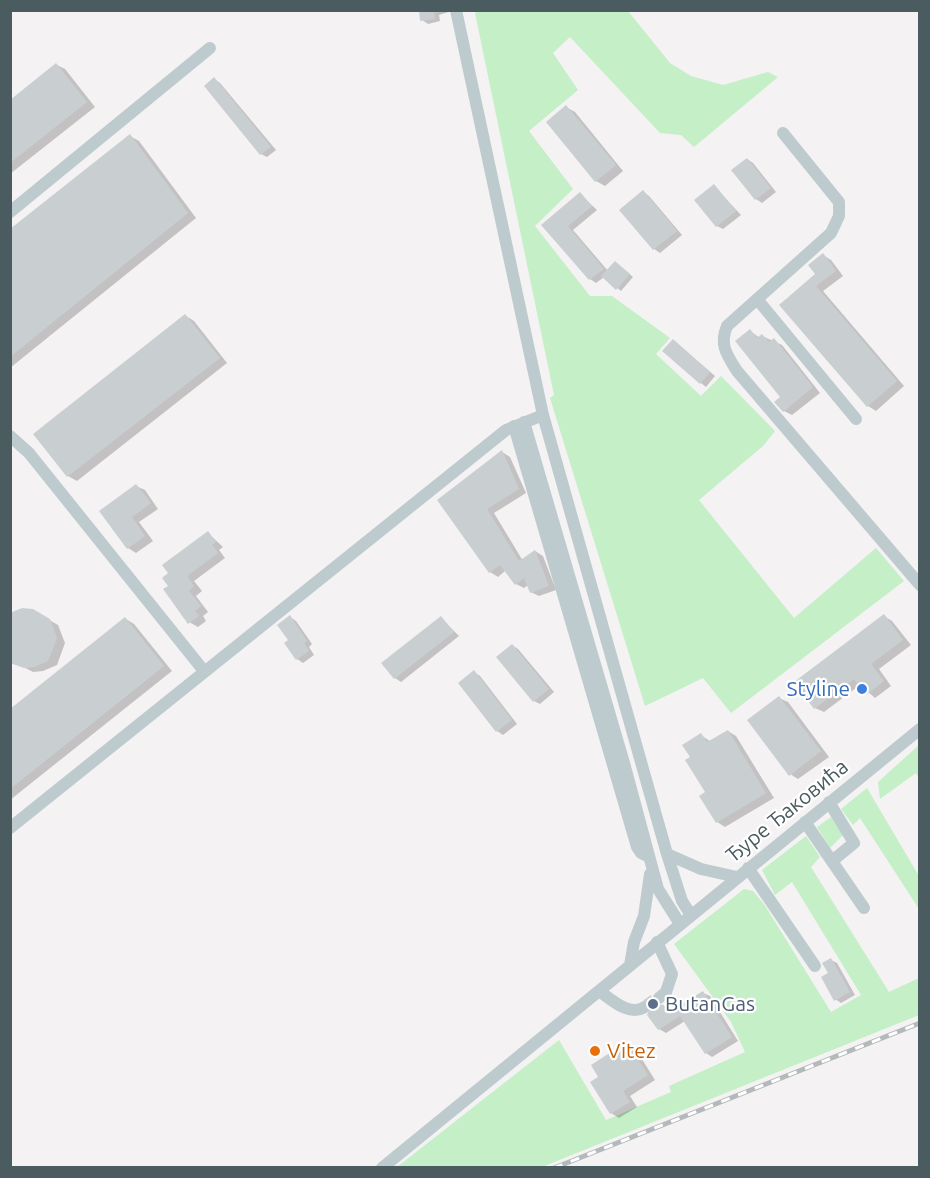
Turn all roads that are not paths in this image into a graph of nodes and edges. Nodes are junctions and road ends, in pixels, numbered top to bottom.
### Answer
1 (456, 10) edge
2 (210, 48) dead end
3 (783, 133) dead end
4 (10, 212) edge
5 (757, 299) junction
6 (543, 415) junction
7 (856, 419) dead end
8 (519, 424) junction
9 (10, 436) edge
10 (920, 585) edge
11 (204, 671) junction
12 (920, 729) edge
13 (829, 802) junction
14 (805, 822) junction
15 (10, 828) edge
16 (667, 854) junction
17 (650, 859) junction
18 (832, 861) junction
19 (748, 868) junction
20 (737, 877) junction
21 (864, 908) dead end
22 (691, 915) junction
23 (680, 924) junction
24 (657, 942) junction
25 (630, 965) junction
26 (815, 966) dead end
27 (599, 991) junction
28 (659, 998) tunnel mouth
29 (643, 1008) tunnel mouth
30 (382, 1167) edge

1 - 6 street
2 - 4 street
3 - 5 street
5 - 7 street
5 - 10 street
6 - 8 street
6 - 16 street
8 - 11 street
8 - 17 street
9 - 11 street
11 - 15 street
12 - 13 street, Ђуре Ђаковића
13 - 14 street, Ђуре Ђаковића
13 - 18 street
14 - 18 street
14 - 19 street, Ђуре Ђаковића
16 - 20 street
16 - 22 street
17 - 23 street
17 - 25 street
18 - 21 street
19 - 20 street, Ђуре Ђаковића
19 - 26 street
20 - 22 street, Ђуре Ђаковића
22 - 23 street, Ђуре Ђаковића
23 - 24 street, Ђуре Ђаковића
24 - 25 street, Ђуре Ђаковића
24 - 28 street
25 - 27 street, Ђуре Ђаковића
27 - 29 street
27 - 30 street, Ђуре Ђаковића

